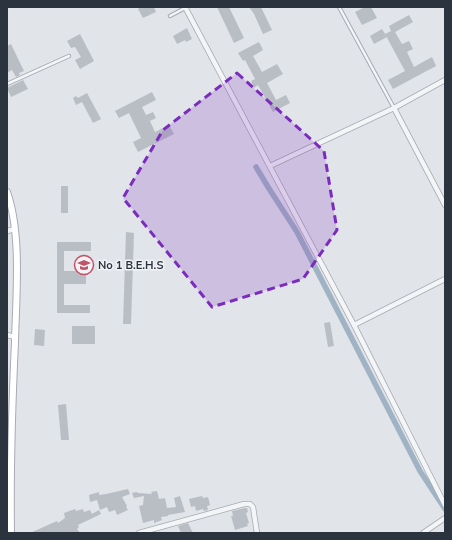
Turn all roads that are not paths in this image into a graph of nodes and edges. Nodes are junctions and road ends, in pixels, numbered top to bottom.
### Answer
1 (186, 7) edge
2 (339, 7) edge
3 (170, 16) dead end
4 (69, 56) dead end
5 (445, 80) edge
6 (7, 84) edge
7 (394, 108) junction
8 (270, 166) junction
9 (7, 192) edge
10 (445, 205) edge
11 (15, 229) junction
12 (7, 231) edge
13 (445, 280) edge
14 (354, 325) junction
15 (7, 335) edge
16 (15, 337) junction
17 (9, 453) edge
18 (9, 469) edge
19 (445, 505) edge
20 (445, 518) edge
21 (11, 533) edge
22 (139, 533) edge
23 (257, 533) edge
24 (423, 533) edge

1 - 3 lane
1 - 8 street
2 - 7 lane
4 - 6 lane
5 - 7 street
7 - 8 street
7 - 10 street
8 - 14 street
9 - 11 main road
11 - 12 street
11 - 16 main road
13 - 14 street
14 - 19 street
15 - 16 street
16 - 17 main road
17 - 18 main road
18 - 21 main road
20 - 24 street
22 - 23 street

